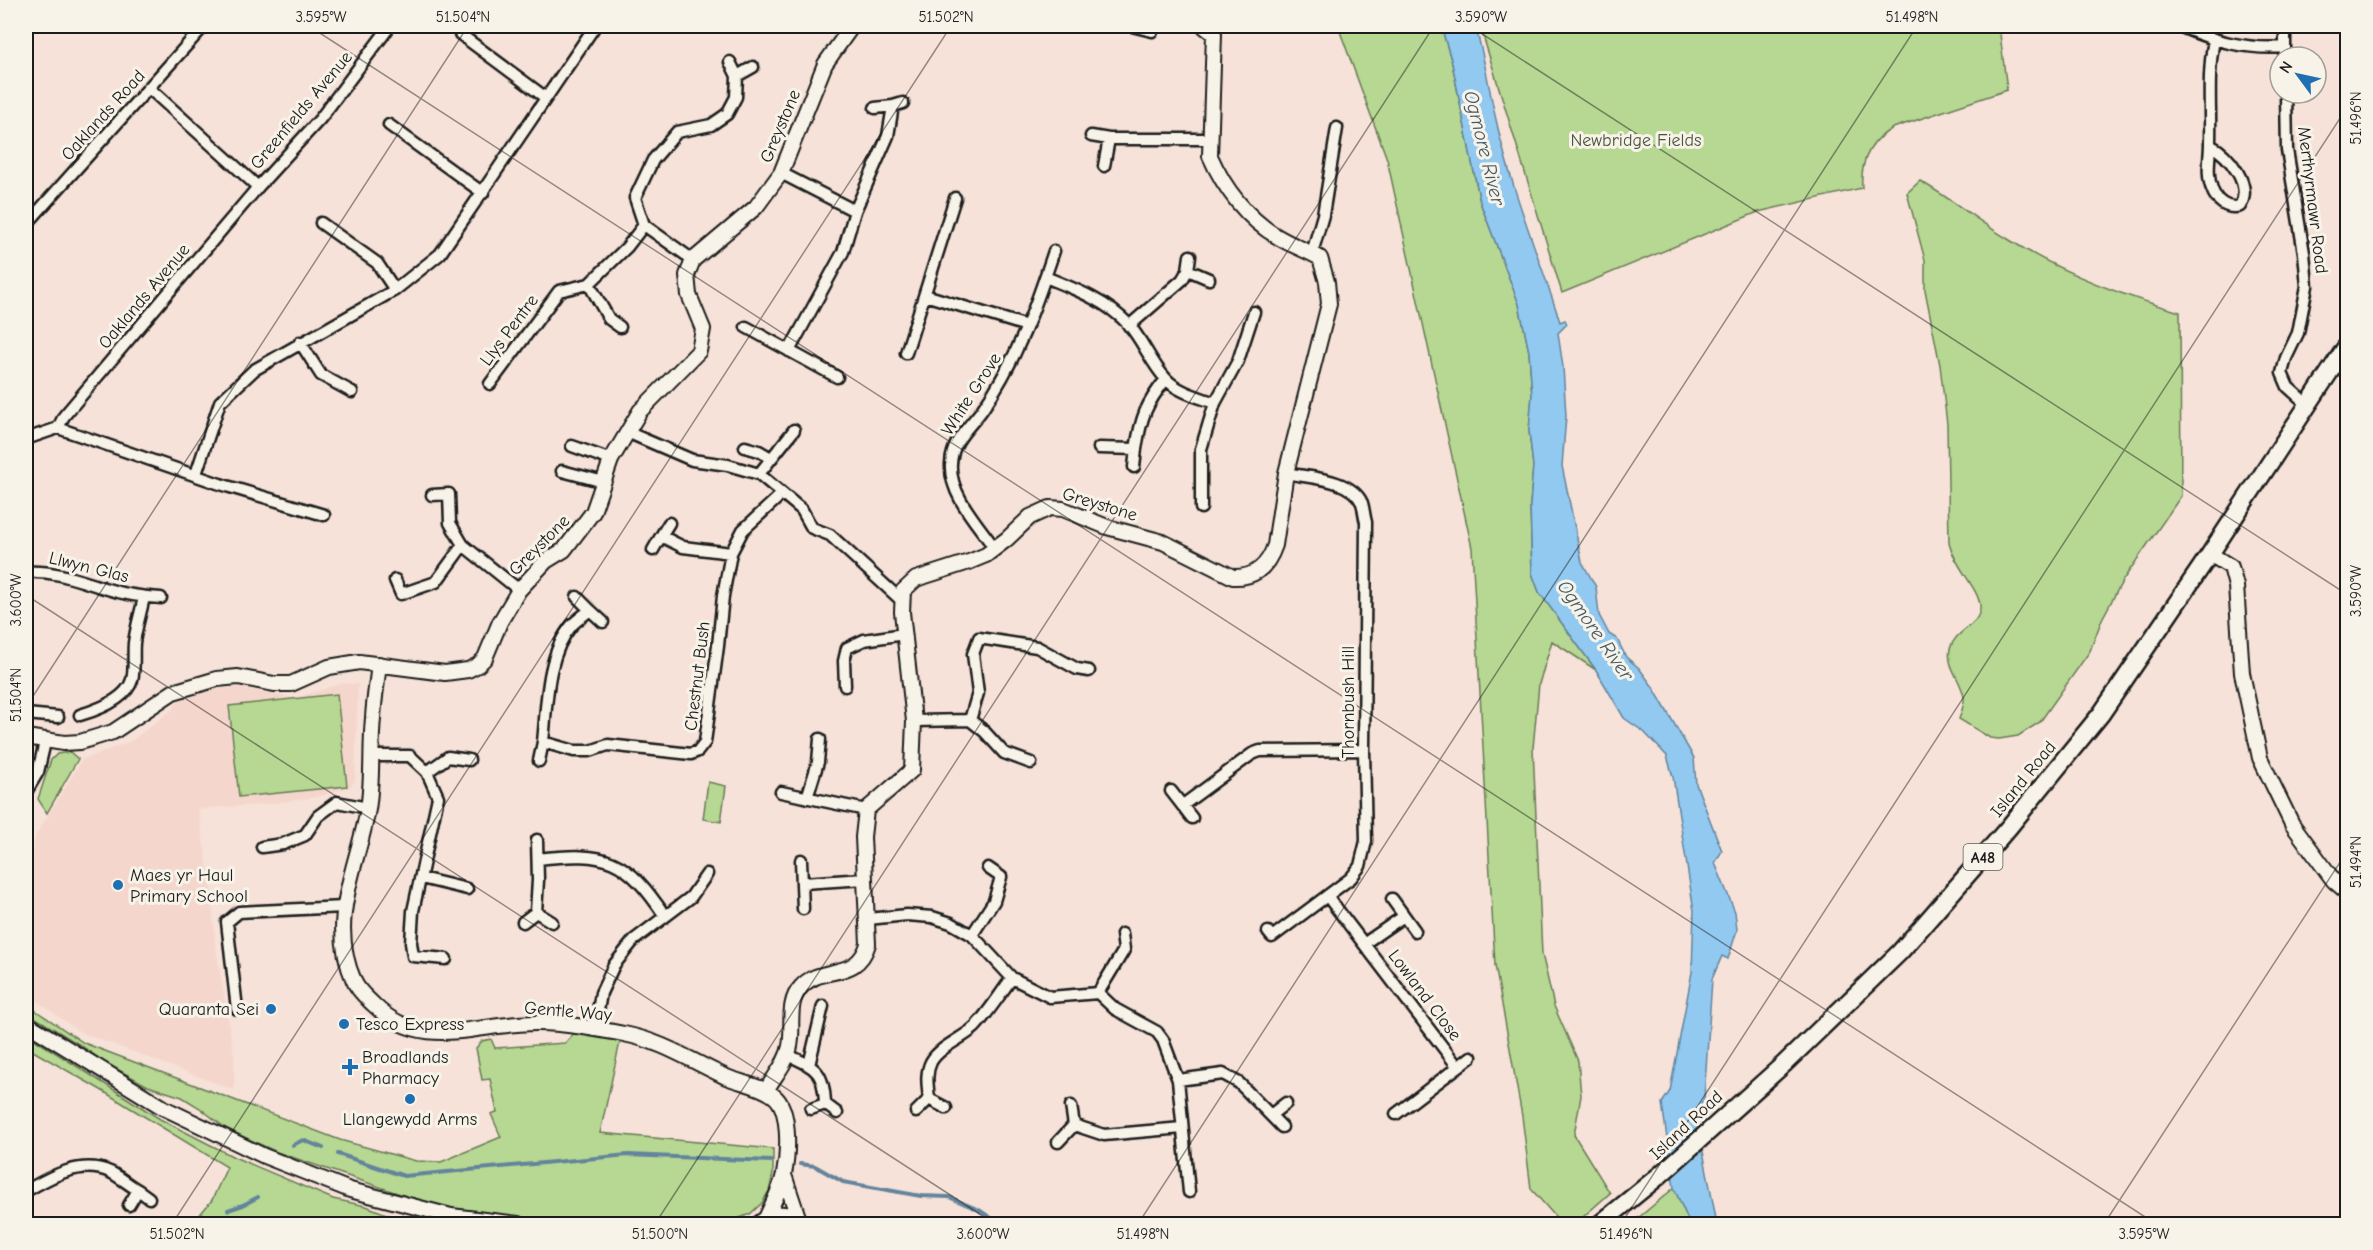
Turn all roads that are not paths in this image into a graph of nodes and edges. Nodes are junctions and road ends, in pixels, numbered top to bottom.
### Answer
1 (204, 26) edge
2 (390, 26) edge
3 (595, 26) edge
4 (852, 26) edge
5 (1132, 26) edge
6 (1154, 26) edge
7 (1204, 26) edge
8 (2179, 26) edge
9 (2285, 26) edge
10 (460, 34) dead end
11 (2214, 40) junction
12 (2285, 45) edge
13 (2268, 50) edge
14 (730, 62) dead end
15 (753, 67) dead end
16 (737, 76) junction
17 (149, 88) junction
18 (546, 98) junction
19 (2286, 105) edge
20 (875, 108) dead end
21 (389, 125) dead end
22 (1337, 128) dead end
23 (1091, 136) dead end
24 (1109, 139) junction
25 (1210, 139) junction
26 (2210, 145) junction
27 (1104, 166) dead end
28 (781, 173) junction
29 (258, 187) junction
30 (483, 193) junction
31 (955, 198) dead end
32 (855, 211) junction
33 (30, 212) edge
34 (321, 223) dead end
35 (26, 225) edge
36 (644, 225) junction
37 (1054, 251) dead end
38 (1311, 253) junction
39 (1190, 256) dead end
40 (693, 260) junction
41 (1188, 270) junction
42 (1045, 277) junction
43 (1209, 279) dead end
44 (589, 284) junction
45 (395, 290) junction
46 (925, 295) junction
47 (1254, 312) dead end
48 (1027, 326) junction
49 (1129, 326) junction
50 (620, 327) dead end
51 (746, 327) dead end
52 (300, 342) junction
53 (2348, 344) edge
54 (789, 351) junction
55 (906, 353) dead end
56 (837, 377) dead end
57 (1166, 379) junction
58 (490, 384) dead end
59 (352, 393) dead end
60 (1215, 403) junction
61 (2308, 405) junction
62 (58, 429) junction
63 (794, 430) dead end
64 (627, 432) junction
65 (26, 439) edge
66 (572, 446) dead end
67 (745, 447) dead end
68 (1099, 448) dead end
69 (1136, 449) junction
70 (771, 458) junction
71 (611, 460) junction
72 (1134, 467) dead end
73 (562, 471) dead end
74 (1286, 473) junction
75 (196, 474) junction
76 (759, 474) junction
77 (604, 482) junction
78 (432, 495) dead end
79 (782, 495) junction
80 (1201, 508) dead end
81 (324, 515) dead end
82 (669, 523) dead end
83 (661, 536) junction
84 (463, 545) junction
85 (995, 549) junction
86 (653, 550) dead end
87 (731, 553) junction
88 (2210, 554) junction
89 (26, 572) edge
90 (395, 580) dead end
91 (519, 590) junction
92 (144, 597) junction
93 (576, 597) dead end
94 (161, 598) dead end
95 (901, 600) junction
96 (590, 610) junction
97 (603, 622) dead end
98 (904, 634) junction
99 (379, 664) junction
100 (1089, 671) dead end
101 (845, 686) dead end
102 (26, 714) edge
103 (80, 716) dead end
104 (58, 717) dead end
105 (969, 720) junction
106 (914, 721) junction
107 (26, 737) edge
108 (820, 739) dead end
109 (45, 742) junction
110 (543, 742) junction
111 (1364, 750) junction
112 (373, 756) junction
113 (469, 760) dead end
114 (539, 761) dead end
115 (1031, 763) dead end
116 (427, 772) junction
117 (1171, 791) dead end
118 (26, 792) edge
119 (781, 792) dead end
120 (807, 798) junction
121 (1183, 805) junction
122 (368, 808) junction
123 (866, 810) junction
124 (1192, 818) dead end
125 (537, 840) dead end
126 (262, 847) dead end
127 (538, 859) junction
128 (801, 860) dead end
129 (988, 868) dead end
130 (707, 874) dead end
131 (422, 878) junction
132 (865, 879) junction
133 (802, 883) junction
134 (467, 889) dead end
135 (2348, 893) edge
136 (1328, 897) junction
137 (1392, 899) dead end
138 (344, 907) junction
139 (803, 909) dead end
140 (536, 912) junction
141 (665, 916) junction
142 (1404, 916) junction
143 (868, 919) junction
144 (523, 922) dead end
145 (552, 922) dead end
146 (1415, 931) dead end
147 (1122, 934) dead end
148 (972, 935) junction
149 (1273, 938) dead end
150 (1365, 943) junction
151 (446, 959) dead end
152 (1012, 978) junction
153 (1098, 993) junction
154 (823, 1006) dead end
155 (237, 1009) dead end
156 (26, 1023) edge
157 (595, 1029) junction
158 (788, 1055) junction
159 (1472, 1057) dead end
160 (809, 1065) junction
161 (1458, 1066) junction
162 (1178, 1080) junction
163 (766, 1091) junction
164 (929, 1099) junction
165 (1286, 1103) dead end
166 (825, 1104) junction
167 (1071, 1106) dead end
168 (946, 1108) dead end
169 (811, 1109) dead end
170 (916, 1112) dead end
171 (837, 1113) dead end
172 (1272, 1114) junction
173 (1396, 1114) dead end
174 (1074, 1125) junction
175 (1282, 1127) dead end
176 (1182, 1128) junction
177 (1058, 1142) dead end
178 (784, 1175) junction
179 (138, 1190) junction
180 (26, 1191) edge
181 (1189, 1192) dead end
182 (148, 1198) dead end
183 (129, 1205) dead end
184 (763, 1220) edge
185 (802, 1222) edge
186 (518, 1224) edge
187 (1600, 1224) edge

1 - 17 street, Oaklands Road
2 - 29 street, Greenfields Avenue
3 - 18 street
4 - 28 street, Greystone
5 - 6 street
7 - 25 street
8 - 11 street
9 - 12 street
10 - 18 street
11 - 13 street
11 - 26 street
14 - 16 street
15 - 16 street
16 - 36 street
17 - 29 street
17 - 33 street, Oaklands Road
18 - 30 street
19 - 61 street, Merthyrmawr Road
20 - 32 street
21 - 30 street
22 - 38 street
23 - 24 street
24 - 25 street
24 - 27 street
25 - 38 street
26 - 26 street
28 - 32 street
28 - 40 street, Greystone
29 - 62 street, Oaklands Avenue
30 - 45 street
31 - 46 street
32 - 54 street
33 - 35 street, Oaklands Road
34 - 45 street
36 - 40 street
36 - 44 street
37 - 42 street, White Grove
38 - 74 street, Greystone
39 - 41 street
40 - 64 street, Greystone
41 - 43 street
41 - 49 street
42 - 48 street, White Grove
42 - 49 street
44 - 50 street
44 - 58 street, Llys Pentre
45 - 52 street
46 - 48 street
46 - 55 street
47 - 60 street
48 - 85 street, White Grove
49 - 57 street
51 - 54 street
52 - 59 street
52 - 75 street
53 - 61 main road, Island Road / A48
54 - 56 street
57 - 60 street
57 - 69 street
60 - 80 street
61 - 88 main road, Island Road / A48
62 - 65 street
62 - 75 street
63 - 70 street
64 - 71 street, Greystone
64 - 76 street
66 - 71 street
67 - 70 street
68 - 69 street
69 - 72 street
70 - 76 street
71 - 77 street, Greystone
73 - 77 street
74 - 85 street, Greystone
74 - 111 street, Thornbush Hill
75 - 81 street
76 - 79 street
77 - 91 street, Greystone
78 - 84 street
79 - 87 street, Chestnut Bush
79 - 95 street
82 - 83 street
83 - 86 street
83 - 87 street
84 - 90 street
84 - 91 street
85 - 95 street, Greystone
87 - 110 street, Chestnut Bush
88 - 135 street
88 - 187 main road, Island Road / A48
89 - 92 street, Llwyn Glas
91 - 99 street, Greystone
92 - 94 street, Llwyn Glas
92 - 103 street, Llwyn Glas
93 - 96 street
95 - 98 street
96 - 97 street
96 - 110 street
98 - 101 street
98 - 106 street
99 - 109 street, Greystone
99 - 112 street, Gentle Way
100 - 105 street
102 - 104 street
105 - 106 street
105 - 115 street
106 - 123 street
107 - 109 street, Greystone
108 - 120 street
109 - 118 street
110 - 114 street
111 - 121 street
111 - 136 street, Thornbush Hill
112 - 116 street
112 - 122 street, Gentle Way
113 - 116 street
116 - 131 street
117 - 121 street
119 - 120 street
120 - 123 street
121 - 124 street
122 - 126 street
122 - 138 street, Gentle Way
123 - 132 street
125 - 127 street
127 - 140 street
127 - 141 street
128 - 133 street
129 - 148 street
130 - 141 street
131 - 134 street
131 - 151 street
132 - 133 street
132 - 143 street
133 - 139 street
136 - 149 street, Thornbush Hill
136 - 150 street, Lowland Close
137 - 142 street, Lowland Close
138 - 155 street
138 - 157 street, Gentle Way
140 - 144 street
140 - 145 street
141 - 157 street
142 - 146 street, Lowland Close
142 - 150 street, Lowland Close
143 - 148 street
143 - 158 street
147 - 153 street
148 - 152 street
150 - 161 street, Lowland Close
152 - 153 street
152 - 164 street
153 - 162 street
154 - 160 street
156 - 186 street
157 - 163 street, Gentle Way
158 - 160 street
158 - 163 street
159 - 161 street, Lowland Close
160 - 166 street
161 - 173 street, Lowland Close
162 - 172 street
162 - 176 street
163 - 178 street
164 - 168 street
164 - 170 street
165 - 172 street
166 - 169 street
166 - 171 street
167 - 174 street
172 - 175 street
174 - 176 street
174 - 177 street
176 - 181 street
178 - 184 street
178 - 185 street
179 - 180 street
179 - 182 street
179 - 183 street
184 - 185 street

